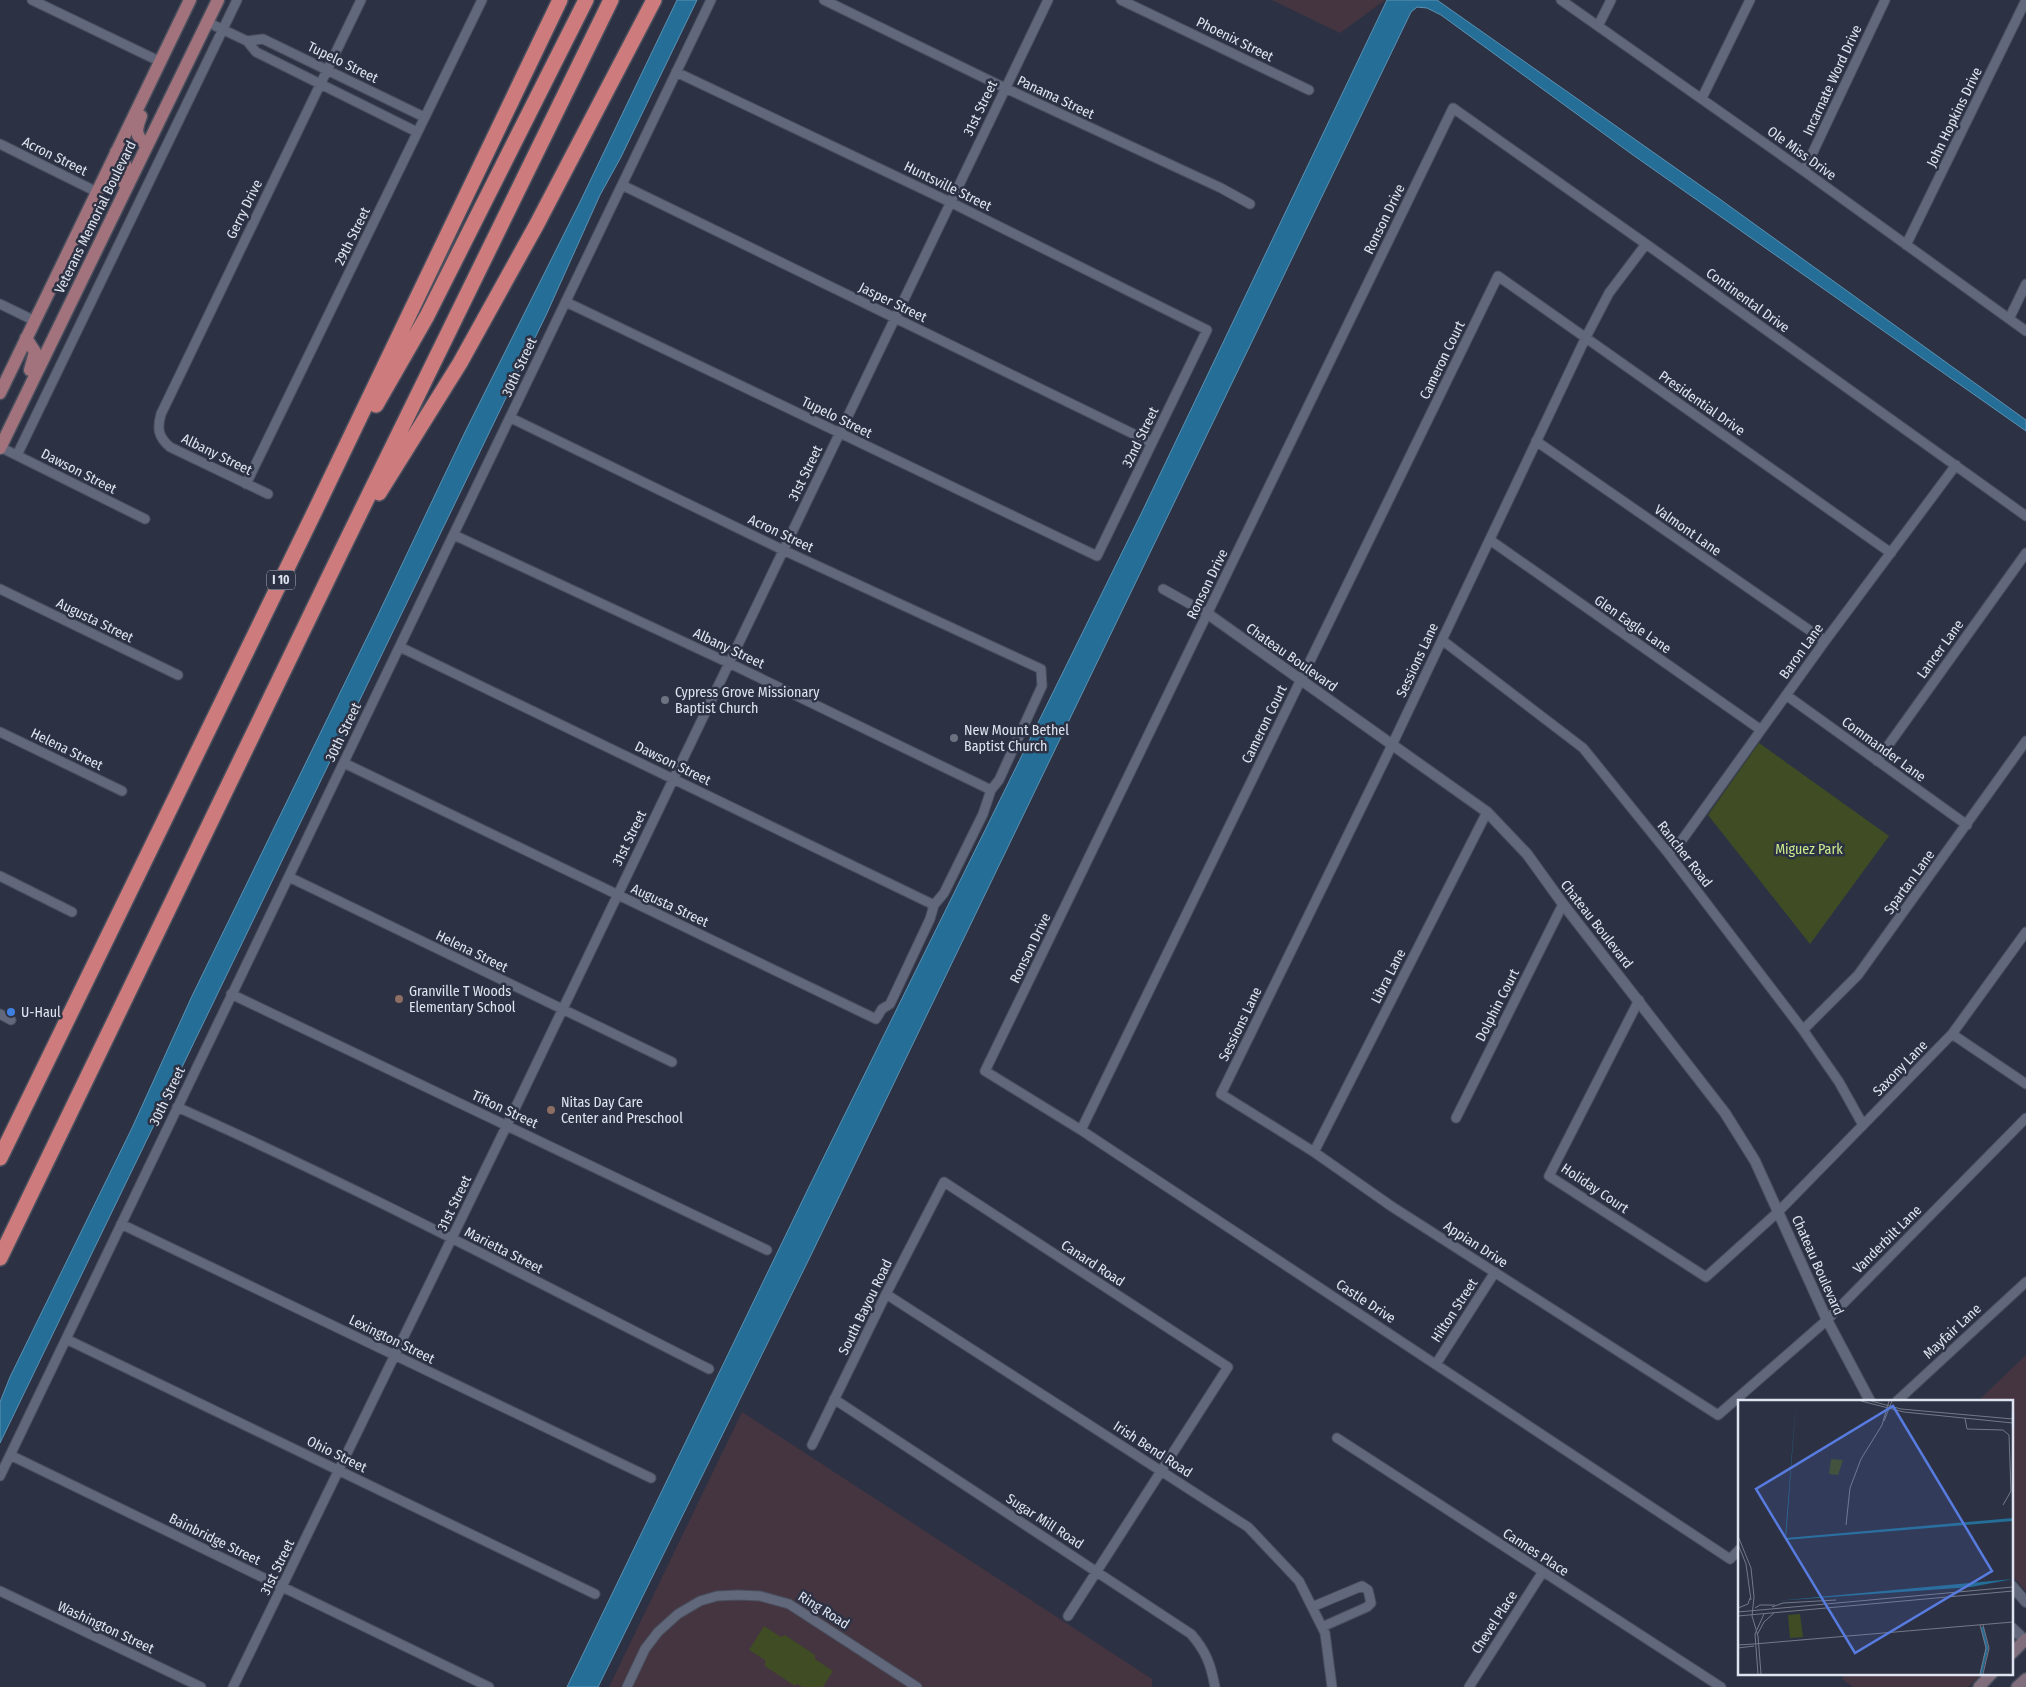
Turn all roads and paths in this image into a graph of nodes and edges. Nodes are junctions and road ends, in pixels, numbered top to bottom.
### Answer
1 (32, 0) edge
2 (190, 0) edge
3 (218, 0) edge
4 (238, 0) edge
5 (361, 0) edge
6 (482, 0) edge
7 (560, 0) edge
8 (586, 0) edge
9 (611, 0) edge
10 (654, 0) edge
11 (711, 0) edge
12 (824, 0) edge
13 (1048, 0) edge
14 (1122, 0) edge
15 (1561, 0) edge
16 (1611, 0) edge
17 (1750, 0) edge
18 (1885, 0) edge
19 (2026, 0) edge
20 (207, 22) junction
21 (1598, 26) junction
22 (223, 29) junction
23 (247, 41) junction
24 (161, 62) junction
25 (327, 70) junction
26 (676, 72) junction
27 (152, 80) junction
28 (320, 84) junction
29 (1005, 88) junction
30 (1309, 90) dead end
31 (1702, 98) junction
32 (1453, 108) joint
33 (424, 118) junction
34 (417, 132) junction
35 (0, 144) edge
36 (147, 145) junction
37 (116, 152) junction
38 (1804, 171) junction
39 (622, 185) junction
40 (97, 192) junction
41 (950, 202) junction
42 (1250, 204) dead end
43 (104, 234) junction
44 (1646, 244) junction
45 (1906, 245) junction
46 (1498, 276) joint
47 (2026, 284) edge
48 (566, 302) junction
49 (0, 304) edge
50 (894, 317) junction
51 (2009, 319) junction
52 (35, 321) junction
53 (1206, 330) joint
54 (2026, 331) edge
55 (1586, 337) junction
56 (26, 338) junction
57 (0, 392) edge
58 (511, 418) junction
59 (8, 432) junction
60 (159, 433) joint
61 (839, 434) junction
62 (1536, 441) junction
63 (1152, 443) junction
64 (0, 447) edge
65 (17, 455) junction
66 (1956, 465) junction
67 (246, 484) junction
68 (268, 494) dead end
69 (313, 515) junction
70 (2026, 516) edge
71 (145, 519) dead end
72 (454, 535) junction
73 (1490, 540) junction
74 (784, 550) junction
75 (1891, 553) junction
76 (2026, 553) edge
77 (339, 556) junction
78 (1097, 556) joint
79 (0, 589) edge
80 (1163, 589) dead end
81 (1208, 614) junction
82 (1442, 640) junction
83 (1825, 642) junction
84 (400, 647) junction
85 (729, 663) junction
86 (178, 675) dead end
87 (1301, 680) junction
88 (1786, 695) junction
89 (1761, 730) junction
90 (0, 732) edge
91 (2026, 741) edge
92 (1392, 745) junction
93 (1877, 761) junction
94 (344, 763) junction
95 (673, 778) junction
96 (991, 790) junction
97 (122, 791) dead end
98 (1487, 812) junction
99 (1967, 825) junction
100 (1668, 853) junction
101 (0, 876) edge
102 (288, 877) junction
103 (617, 895) junction
104 (1563, 904) junction
105 (934, 905) junction
106 (72, 912) dead end
107 (2026, 932) edge
108 (231, 994) junction
109 (1639, 1000) junction
110 (562, 1010) junction
111 (0, 1014) edge
112 (11, 1020) dead end
113 (1803, 1030) junction
114 (1952, 1034) junction
115 (672, 1062) dead end
116 (985, 1071) joint
117 (2026, 1084) edge
118 (1221, 1094) joint
119 (177, 1107) junction
120 (1456, 1118) dead end
121 (2026, 1118) edge
122 (507, 1125) junction
123 (1863, 1125) junction
124 (1081, 1130) junction
125 (1314, 1152) junction
126 (0, 1158) edge
127 (944, 1182) joint
128 (1779, 1211) junction
129 (121, 1224) junction
130 (452, 1239) junction
131 (767, 1250) dead end
132 (0, 1258) edge
133 (1496, 1272) junction
134 (2026, 1282) edge
135 (886, 1294) junction
136 (1827, 1320) junction
137 (66, 1339) junction
138 (395, 1355) junction
139 (1436, 1364) junction
140 (709, 1370) dead end
141 (834, 1399) junction
142 (1869, 1400) edge
143 (1898, 1400) edge
144 (1718, 1415) joint
145 (1337, 1438) dead end
146 (812, 1445) dead end
147 (10, 1455) junction
148 (1162, 1470) junction
149 (339, 1471) junction
150 (0, 1476) edge
151 (651, 1478) dead end
152 (1738, 1551) edge
153 (1098, 1572) junction
154 (1542, 1573) junction
155 (283, 1587) junction
156 (2014, 1588) edge
157 (0, 1591) edge
158 (595, 1594) dead end
159 (2026, 1602) edge
160 (1312, 1607) junction
161 (1068, 1616) dead end
162 (1322, 1627) junction
163 (2014, 1630) edge
164 (2026, 1640) edge
165 (2014, 1651) edge
166 (1991, 1674) edge
167 (2026, 1679) edge
168 (201, 1687) edge
169 (233, 1687) edge
170 (489, 1687) edge
171 (627, 1687) edge
172 (917, 1687) edge
173 (1214, 1687) edge
174 (1332, 1687) edge
175 (1469, 1687) edge
176 (1721, 1687) edge
177 (1979, 1687) edge
178 (2017, 1687) edge

1 - 24 street
2 - 24 main road, Veterans Memorial Boulevard
3 - 20 main road, Veterans Memorial Boulevard
4 - 22 street
5 - 25 street, Gerry Drive
6 - 33 street, 29th Street
7 - 69 highway, I 10
8 - 69 highway
9 - 77 highway
10 - 77 highway
11 - 26 street, 30th Street
12 - 29 street, Panama Street
13 - 29 street, 31st Street
14 - 30 street, Phoenix Street
15 - 21 street, Ole Miss Drive
16 - 21 street
17 - 31 street
18 - 38 street, Incarnate Word Drive
19 - 45 street, John Hopkins Drive
20 - 22 street, Tupelo Street
20 - 36 main road, Veterans Memorial Boulevard
21 - 31 street, Ole Miss Drive
22 - 23 street, Tupelo Street
22 - 65 street
23 - 25 street, Tupelo Street
23 - 28 street, Tupelo Street
24 - 27 main road, Veterans Memorial Boulevard
25 - 28 street, Gerry Drive
25 - 33 street, Tupelo Street
26 - 39 street, 30th Street
26 - 41 street, Huntsville Street
27 - 36 main road
27 - 37 main road, Veterans Memorial Boulevard
28 - 34 street, Tupelo Street
28 - 60 street, Gerry Drive
29 - 41 street, 31st Street
29 - 42 street, Panama Street
31 - 38 street, Ole Miss Drive
32 - 44 street, Continental Drive
32 - 81 street, Ronson Drive
33 - 34 street, 29th Street
34 - 67 street, 29th Street
35 - 40 street, Acron Street
36 - 43 main road, Veterans Memorial Boulevard
37 - 40 main road, Veterans Memorial Boulevard
37 - 43 main road
38 - 45 street, Ole Miss Drive
39 - 48 street, 30th Street
39 - 50 street, Jasper Street
40 - 52 main road, Veterans Memorial Boulevard
41 - 50 street, 31st Street
41 - 53 street, Huntsville Street
43 - 59 main road, Veterans Memorial Boulevard
44 - 55 street, Sessions Lane
44 - 66 street, Continental Drive
45 - 51 street, Ole Miss Drive
46 - 55 street, Presidential Drive
46 - 87 street, Cameron Court
47 - 51 street
48 - 58 street, 30th Street
48 - 61 street, Tupelo Street
49 - 52 street
50 - 61 street, 31st Street
50 - 63 street, Jasper Street
51 - 54 street, Ole Miss Drive
52 - 56 main road, Veterans Memorial Boulevard
53 - 63 street, 32nd Street
55 - 62 street, Sessions Lane
55 - 75 street, Presidential Drive
56 - 57 main road, Veterans Memorial Boulevard
56 - 59 main road
58 - 72 street, 30th Street
58 - 74 street, Acron Street
59 - 64 main road, Veterans Memorial Boulevard
60 - 67 street, Albany Street
61 - 74 street, 31st Street
61 - 78 street, Tupelo Street
62 - 73 street, Sessions Lane
62 - 83 street, Valmont Lane
63 - 78 street, 32nd Street
64 - 65 street, Dawson Street
65 - 71 street, Dawson Street
66 - 70 street, Continental Drive
66 - 75 street, Baron Lane
67 - 68 street, Albany Street
69 - 126 highway, I 10
72 - 84 street, 30th Street
72 - 85 street, Albany Street
73 - 82 street, Sessions Lane
73 - 89 street, Glen Eagle Lane
74 - 85 street, 31st Street
74 - 96 street, Acron Street
75 - 83 street, Baron Lane
76 - 93 street, Lancer Lane
77 - 132 highway
79 - 86 street, Augusta Street
80 - 81 street, Chateau Boulevard
81 - 87 street, Chateau Boulevard
81 - 116 street, Ronson Drive
82 - 92 street, Sessions Lane
82 - 100 street, Rancher Road
83 - 88 street, Baron Lane
84 - 94 street, 30th Street
84 - 95 street, Dawson Street
85 - 95 street, 31st Street
85 - 96 street, Albany Street
87 - 92 street, Chateau Boulevard
87 - 124 street, Cameron Court
88 - 89 street, Baron Lane
88 - 93 street, Commander Lane
89 - 100 street, Baron Lane
90 - 97 street, Helena Street
91 - 99 street, Spartan Lane
92 - 98 street, Chateau Boulevard
92 - 118 street, Sessions Lane
93 - 99 street, Commander Lane
94 - 102 street, 30th Street
94 - 103 street, Augusta Street
95 - 103 street, 31st Street
95 - 105 street, Dawson Street
96 - 105 street
98 - 104 street, Chateau Boulevard
98 - 125 street, Libra Lane
99 - 113 street, Spartan Lane
100 - 113 street, Rancher Road
101 - 106 street
102 - 108 street, 30th Street
102 - 110 street, Helena Street
103 - 105 street, Augusta Street
103 - 110 street, 31st Street
104 - 109 street, Chateau Boulevard
104 - 120 street, Dolphin Court
107 - 114 street, Saxony Lane
108 - 119 street, 30th Street
108 - 122 street, Tifton Street
109 - 128 street, Chateau Boulevard
109 - 128 street, Holiday Court
110 - 115 street, Helena Street
110 - 122 street, 31st Street
111 - 112 street
113 - 123 street, Rancher Road
114 - 117 street
114 - 123 street, Saxony Lane
116 - 124 street, Castle Drive
118 - 125 street, Appian Drive
119 - 129 street, 30th Street
119 - 130 street, Marietta Street
121 - 136 street, Vanderbilt Lane
122 - 130 street, 31st Street
122 - 131 street, Tifton Street
123 - 128 street, Saxony Lane
124 - 139 street, Castle Drive
125 - 133 street, Appian Drive
127 - 135 street, South Bayou Road
127 - 148 street, Canard Road
128 - 136 street, Chateau Boulevard
129 - 137 street, 30th Street
129 - 138 street, Lexington Street
130 - 138 street, 31st Street
130 - 140 street, Marietta Street
133 - 139 street, Hilton Street
133 - 144 street, Appian Drive
134 - 143 street, Mayfair Lane
135 - 141 street, South Bayou Road
135 - 148 street, Irish Bend Road
136 - 142 street, Chateau Boulevard
136 - 144 street, Vanderbilt Lane
137 - 147 street, 30th Street
137 - 149 street, Ohio Street
138 - 149 street, 31st Street
138 - 151 street, Lexington Street
139 - 152 street, Castle Drive
141 - 146 street, South Bayou Road
141 - 153 street, Sugar Mill Road
145 - 154 street, Cannes Place
147 - 150 street, 30th Street
147 - 155 street, Bainbridge Street
148 - 153 street
148 - 160 street, Irish Bend Road
149 - 155 street, 31st Street
149 - 158 street, Ohio Street
153 - 161 street
153 - 173 street, Sugar Mill Road
154 - 175 street, Chevel Place
154 - 176 street, Cannes Place
155 - 169 street, 31st Street
155 - 170 street, Bainbridge Street
156 - 159 street
157 - 168 street, Washington Street
160 - 162 street, Irish Bend Road
160 - 162 street
162 - 174 street, Irish Bend Road
163 - 164 street
164 - 165 main road
166 - 177 main road
167 - 178 main road
171 - 172 street, Ring Road

